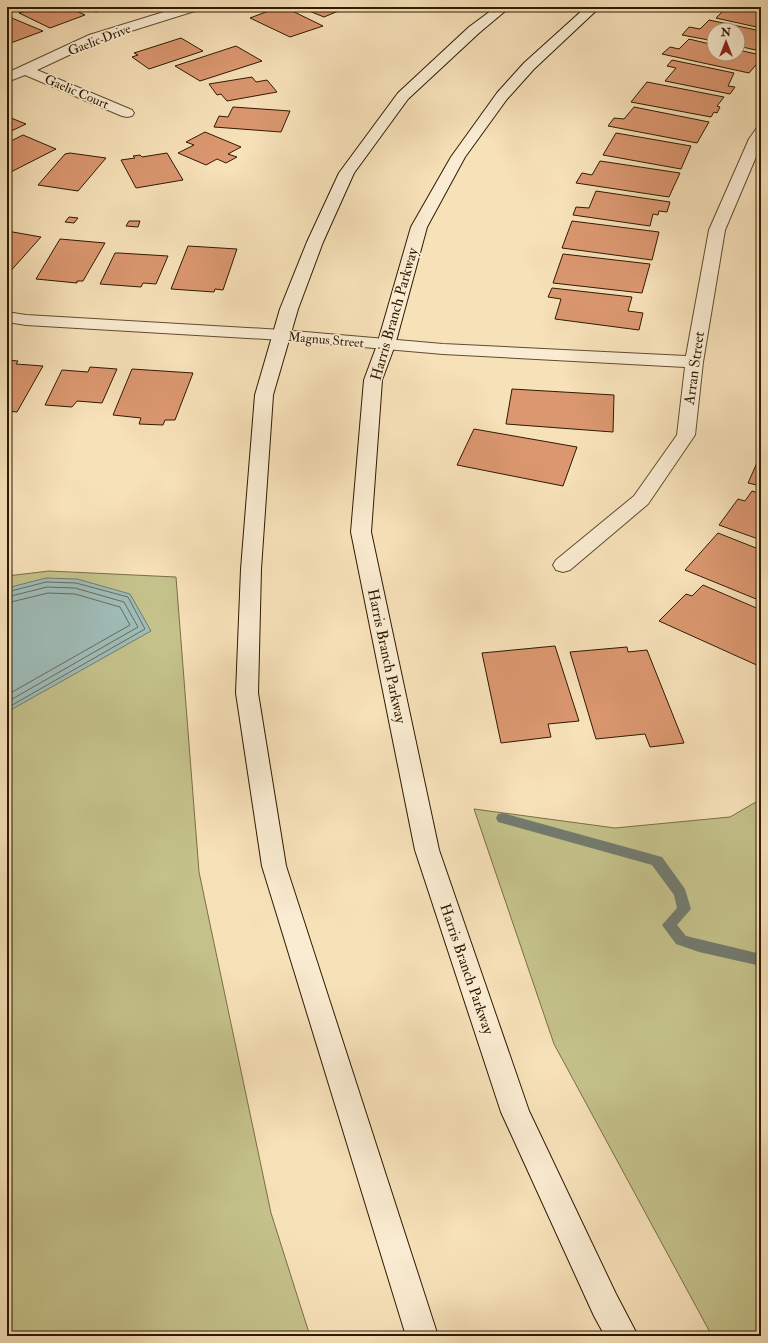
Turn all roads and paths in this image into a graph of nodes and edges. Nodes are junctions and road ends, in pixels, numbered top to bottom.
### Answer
1 (194, 7) edge
2 (504, 7) edge
3 (594, 7) edge
4 (26, 70) junction
5 (7, 78) edge
6 (127, 113) dead end
7 (761, 132) edge
8 (7, 317) edge
9 (282, 335) junction
10 (386, 345) junction
11 (694, 362) junction
12 (563, 565) dead end
13 (422, 1336) edge
14 (622, 1336) edge

1 - 4 main road, Gaelic Drive
2 - 9 main road
3 - 10 main road, Harris Branch Parkway
4 - 5 main road, Gaelic Drive
4 - 6 main road, Gaelic Court
7 - 11 main road, Arran Street
8 - 9 main road, Magnus Street
9 - 10 main road, Magnus Street
9 - 13 main road
10 - 11 main road, Magnus Street
10 - 14 main road, Harris Branch Parkway
11 - 12 main road, Arran Street

